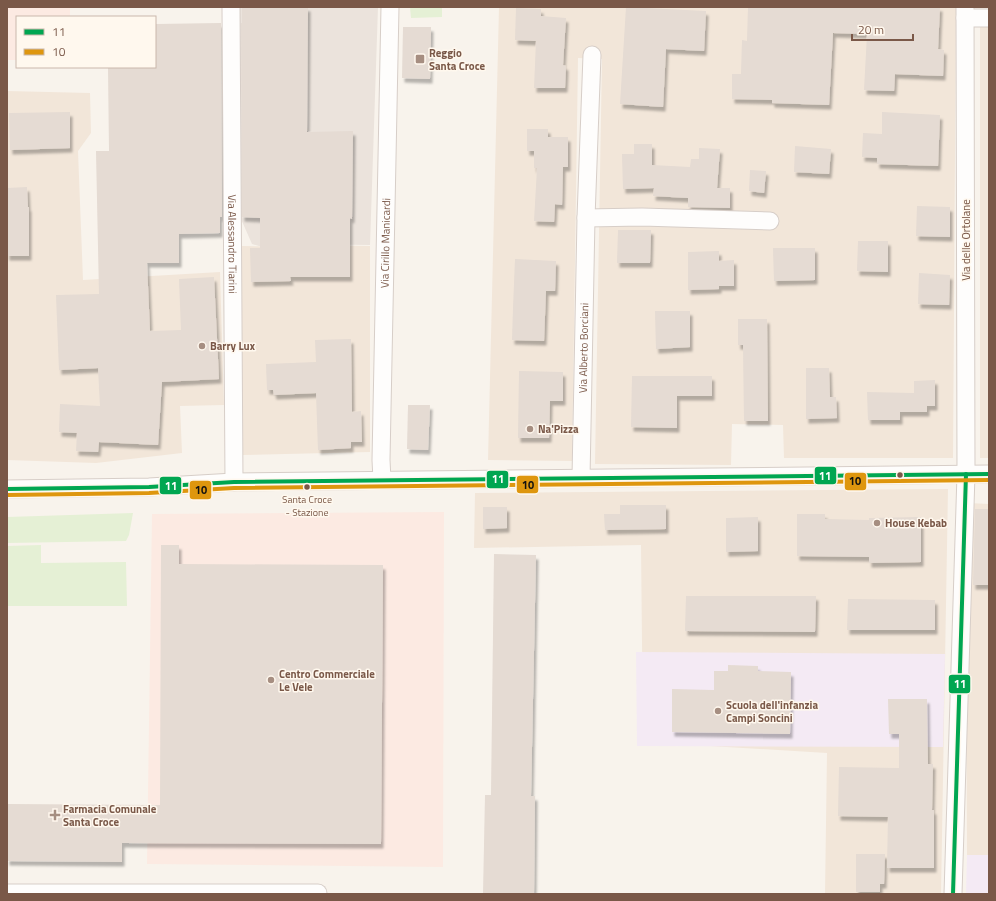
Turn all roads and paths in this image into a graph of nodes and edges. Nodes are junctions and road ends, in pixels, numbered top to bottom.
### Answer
1 (231, 7) edge
2 (390, 7) edge
3 (965, 13) edge
4 (989, 18) edge
5 (592, 55) dead end
6 (586, 218) junction
7 (770, 221) dead end
8 (966, 474) junction
9 (989, 474) edge
10 (581, 478) junction
11 (382, 480) junction
12 (234, 482) junction
13 (7, 489) edge
14 (7, 893) edge
15 (318, 893) edge
16 (91, 894) edge
17 (953, 894) edge

1 - 12 street, Via Alessandro Tiarini
2 - 11 street, Via Cirillo Manicardi
3 - 4 street
3 - 8 street, Via delle Ortolane
5 - 6 street, Via Alberto Borciani
6 - 7 street
6 - 10 street, Via Alberto Borciani
8 - 9 street
8 - 10 street
8 - 17 street, Via delle Ortolane
10 - 11 street
11 - 12 street
12 - 13 street
14 - 16 street
15 - 16 street

